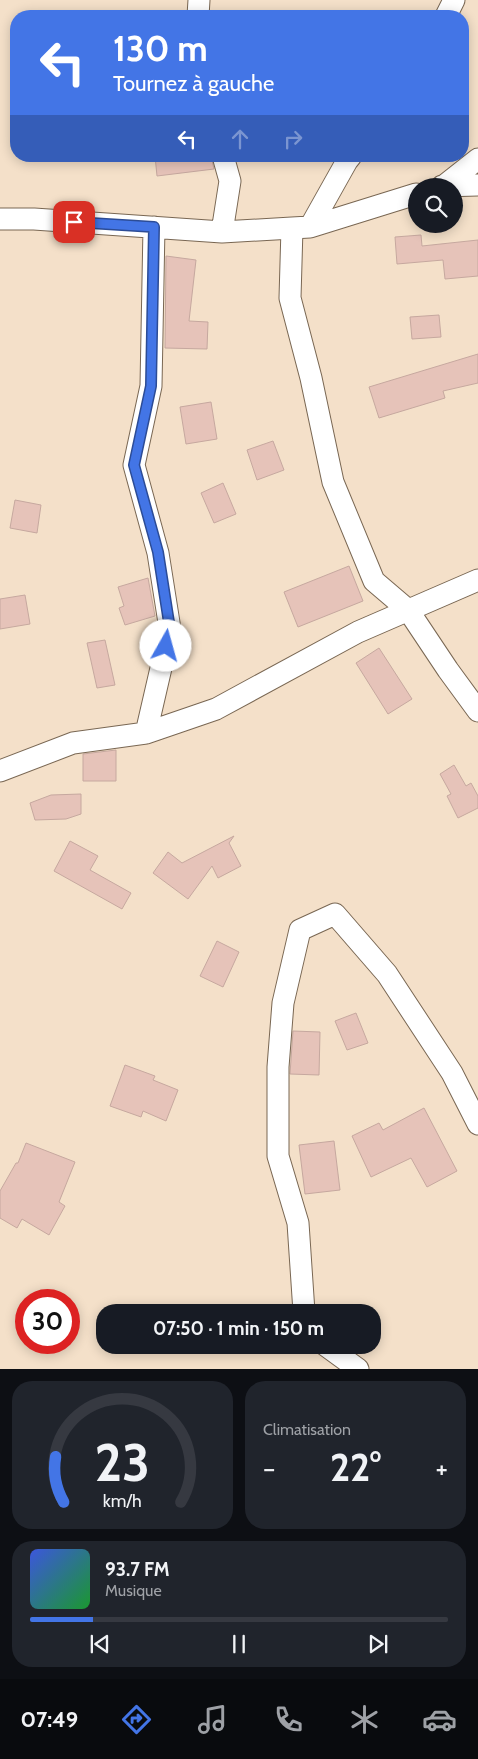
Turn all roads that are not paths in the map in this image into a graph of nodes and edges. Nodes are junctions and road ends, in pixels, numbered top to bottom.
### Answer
1 (478, 158) edge
2 (225, 162) edge
3 (347, 162) edge
4 (453, 178) edge
5 (463, 185) edge
6 (478, 185) edge
7 (408, 196) edge
8 (0, 219) edge
9 (154, 227) junction
10 (301, 227) junction
11 (222, 232) junction
12 (478, 580) edge
13 (408, 610) junction
14 (478, 711) edge
15 (146, 733) junction
16 (0, 772) edge
17 (478, 1124) edge
18 (303, 1304) edge
19 (337, 1354) edge
20 (358, 1369) edge

1 - 4 street
2 - 11 street
3 - 10 street
5 - 6 street
7 - 10 street
8 - 9 street
9 - 11 street
9 - 15 street
10 - 11 street
10 - 13 street
12 - 13 street
13 - 14 street
13 - 15 street
15 - 16 street
17 - 18 street
19 - 20 street

